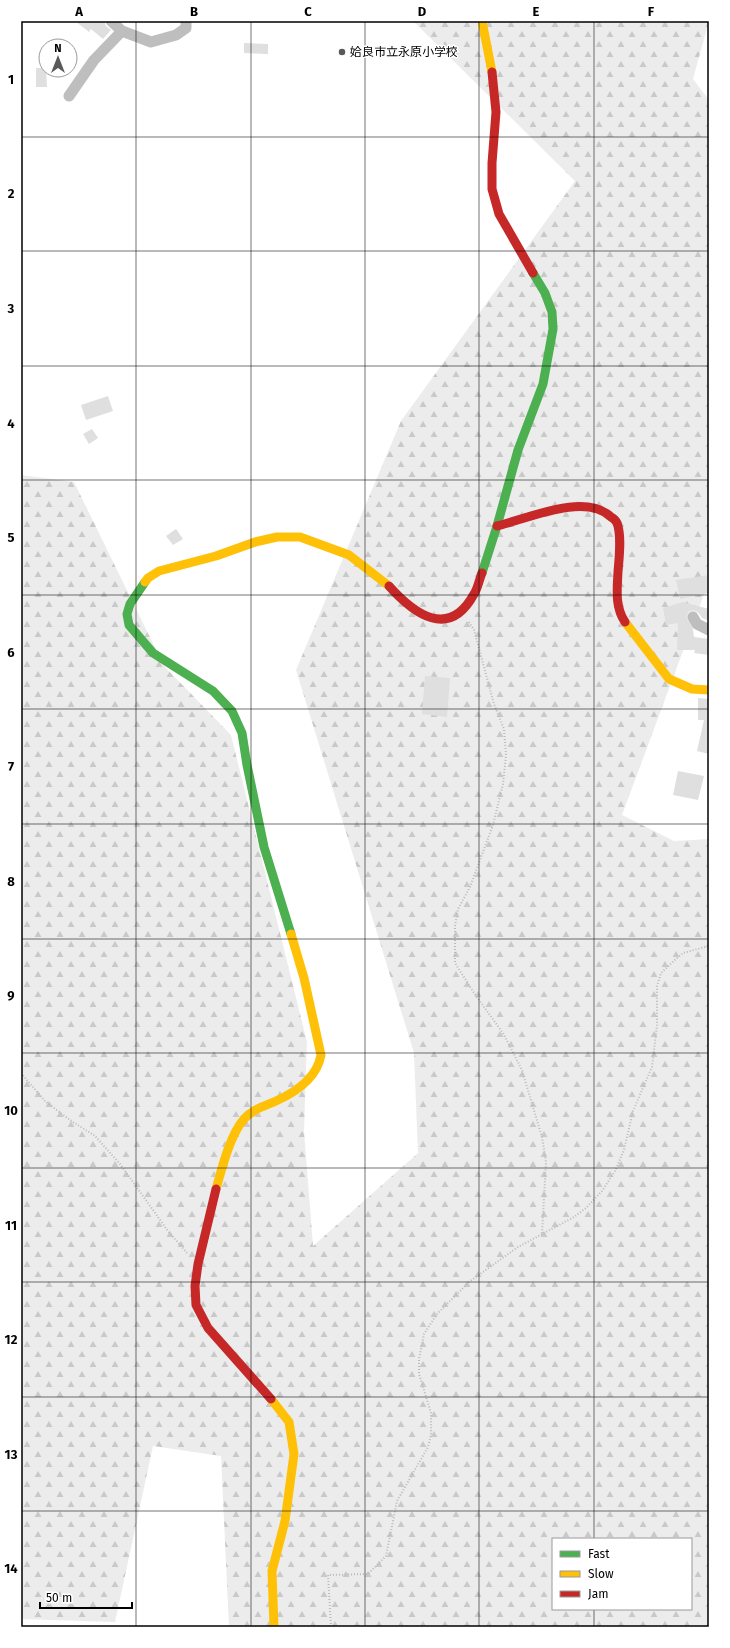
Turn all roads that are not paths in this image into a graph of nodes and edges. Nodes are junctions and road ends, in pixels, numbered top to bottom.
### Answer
1 (111, 21) edge
2 (186, 21) edge
3 (482, 21) edge
4 (122, 31) junction
5 (69, 96) dead end
6 (497, 526) junction
7 (693, 616) dead end
8 (709, 630) edge
9 (709, 690) edge
10 (274, 1627) edge

1 - 4 street
2 - 4 street
3 - 6 street
4 - 5 street
6 - 9 street
6 - 10 street
7 - 8 street

